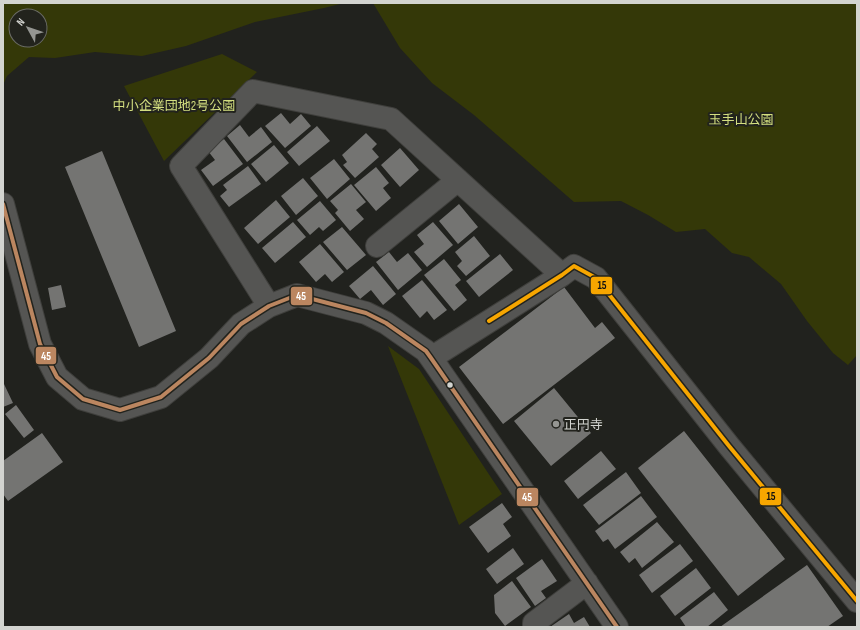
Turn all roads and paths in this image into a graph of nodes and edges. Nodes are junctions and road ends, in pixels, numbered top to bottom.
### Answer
1 (458, 180) junction
2 (3, 204) edge
3 (377, 246) dead end
4 (562, 275) junction
5 (269, 306) junction
6 (431, 358) junction
7 (587, 583) junction
8 (857, 601) edge
9 (534, 627) edge
10 (617, 627) edge

1 - 3 street
1 - 4 street
1 - 5 street
2 - 5 street
4 - 6 street
4 - 8 street
5 - 6 street
6 - 7 street
7 - 9 street
7 - 10 street

